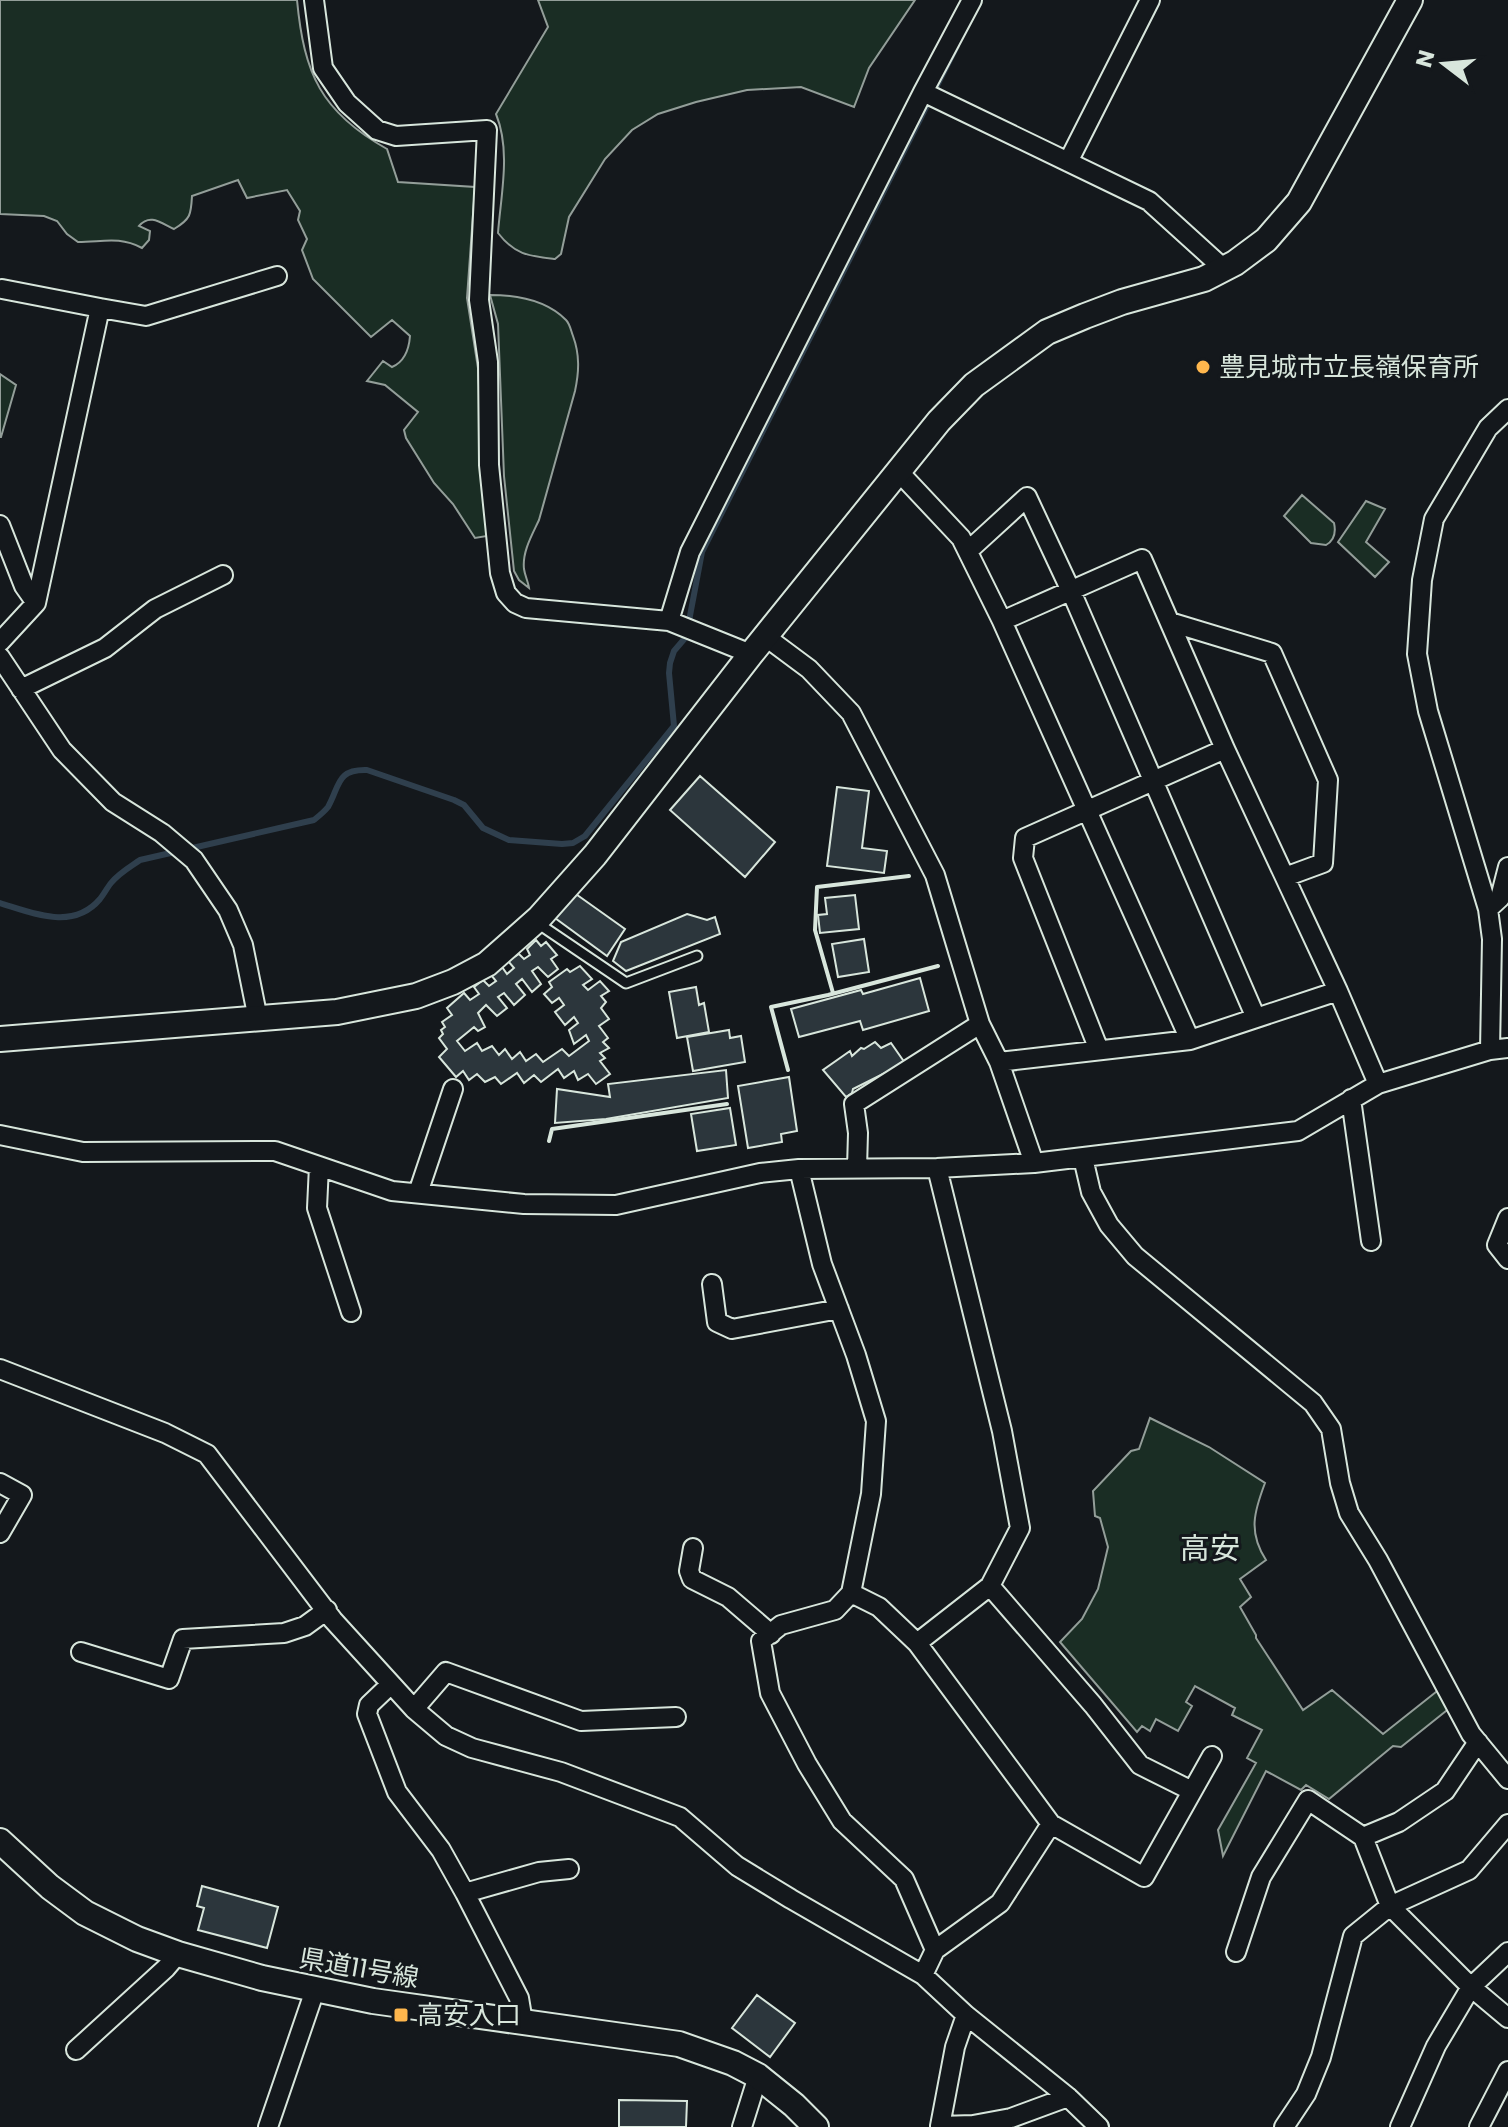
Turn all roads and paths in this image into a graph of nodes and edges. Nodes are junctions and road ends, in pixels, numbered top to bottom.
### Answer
1 (314, 0) edge
2 (972, 0) edge
3 (1150, 0) edge
4 (1410, 0) edge
5 (923, 92) junction
6 (1068, 162) junction
7 (1224, 269) junction
8 (277, 276) dead end
9 (2, 289) dead end
10 (100, 308) junction
11 (1508, 409) edge
12 (899, 472) junction
13 (0, 525) edge
14 (968, 551) junction
15 (223, 575) dead end
16 (1071, 591) junction
17 (36, 603) junction
18 (669, 621) junction
19 (1002, 621) junction
20 (1170, 622) junction
21 (0, 642) edge
22 (759, 646) junction
23 (0, 657) edge
24 (21, 689) junction
25 (1225, 749) junction
26 (1153, 781) junction
27 (1087, 811) junction
28 (1508, 867) edge
29 (1285, 877) junction
30 (1488, 909) junction
31 (535, 922) junction
32 (697, 956) dead end
33 (1338, 991) junction
34 (1256, 1018) junction
35 (258, 1019) junction
36 (980, 1024) junction
37 (0, 1039) edge
38 (1190, 1040) junction
39 (1499, 1049) edge
40 (1099, 1050) junction
41 (999, 1062) junction
42 (1378, 1084) junction
43 (453, 1089) dead end
44 (1351, 1099) junction
45 (0, 1135) edge
46 (1083, 1158) junction
47 (1034, 1163) junction
48 (319, 1166) junction
49 (857, 1168) junction
50 (937, 1168) junction
51 (799, 1169) junction
52 (418, 1193) junction
53 (1508, 1218) edge
54 (1371, 1241) dead end
55 (1508, 1259) edge
56 (712, 1284) dead end
57 (839, 1309) junction
58 (351, 1312) dead end
59 (0, 1369) edge
60 (0, 1483) edge
61 (0, 1533) edge
62 (693, 1548) dead end
63 (990, 1586) junction
64 (851, 1593) junction
65 (327, 1610) junction
66 (771, 1634) junction
67 (917, 1643) junction
68 (81, 1652) dead end
69 (390, 1685) junction
70 (414, 1709) junction
71 (676, 1717) dead end
72 (1478, 1742) junction
73 (1212, 1756) dead end
74 (1508, 1779) edge
75 (1192, 1791) junction
76 (1051, 1824) junction
77 (1508, 1824) edge
78 (1363, 1837) junction
79 (0, 1841) edge
80 (569, 1869) dead end
81 (465, 1893) junction
82 (1390, 1906) junction
83 (935, 1950) junction
84 (1236, 1952) dead end
85 (1508, 1952) edge
86 (178, 1954) junction
87 (923, 1975) junction
88 (1471, 1987) junction
89 (315, 1990) junction
90 (966, 2015) junction
91 (1508, 2018) edge
92 (523, 2022) junction
93 (76, 2050) dead end
94 (1508, 2071) edge
95 (758, 2076) junction
96 (1068, 2097) junction
97 (940, 2126) edge
98 (268, 2127) edge
99 (742, 2127) edge
100 (816, 2127) edge
101 (1099, 2127) edge
102 (1284, 2127) edge
103 (1400, 2127) edge
104 (1479, 2127) edge

1 - 18 street
2 - 5 street
3 - 6 street
4 - 7 street
5 - 6 street
5 - 18 street
6 - 7 street
7 - 12 street
8 - 10 street
9 - 10 street
10 - 17 street
11 - 30 street
12 - 14 street
12 - 22 street
13 - 17 street
14 - 16 street
14 - 19 street
15 - 24 street
16 - 19 street
16 - 20 street
16 - 26 street
17 - 21 street
18 - 22 street
19 - 27 street
20 - 25 street
20 - 29 street
22 - 31 street
22 - 36 street
23 - 24 street
24 - 35 street
25 - 26 street
25 - 29 street
26 - 27 street
26 - 34 street
27 - 38 street
27 - 40 street
28 - 30 street
29 - 33 street
30 - 39 street
31 - 32 lane
31 - 35 street
33 - 34 street
33 - 42 street
34 - 38 street
35 - 37 street
36 - 41 street
36 - 49 street
38 - 40 street
39 - 42 street
40 - 41 street
41 - 47 street
42 - 44 street
43 - 52 street
44 - 46 street
44 - 54 street
45 - 48 street
46 - 47 street
46 - 72 street
47 - 50 street
48 - 52 street
48 - 58 street
49 - 50 street
49 - 51 street
50 - 63 street
51 - 52 street
51 - 57 street
53 - 55 street
56 - 57 street
57 - 64 street
59 - 65 street
60 - 61 street
62 - 66 street
63 - 67 street
63 - 75 street
64 - 66 street
64 - 67 street
65 - 68 street
65 - 69 street
66 - 83 street
67 - 76 street
69 - 70 street
69 - 81 street
70 - 71 street
70 - 87 street
72 - 74 street
72 - 78 street
73 - 75 street
75 - 76 street
76 - 83 street
77 - 82 street
78 - 82 street
78 - 84 street
79 - 86 street, 県道11号線
80 - 81 street
81 - 92 street
82 - 88 street
82 - 102 street
83 - 87 street
85 - 88 street
86 - 89 street, 県道11号線
86 - 93 street
87 - 90 street
88 - 91 street
88 - 103 street
89 - 92 street, 県道11号線
89 - 98 street
90 - 96 street
90 - 97 street
92 - 95 street, 県道11号線
94 - 104 street
95 - 99 street
95 - 100 street, 県道11号線
96 - 97 street
96 - 101 street

